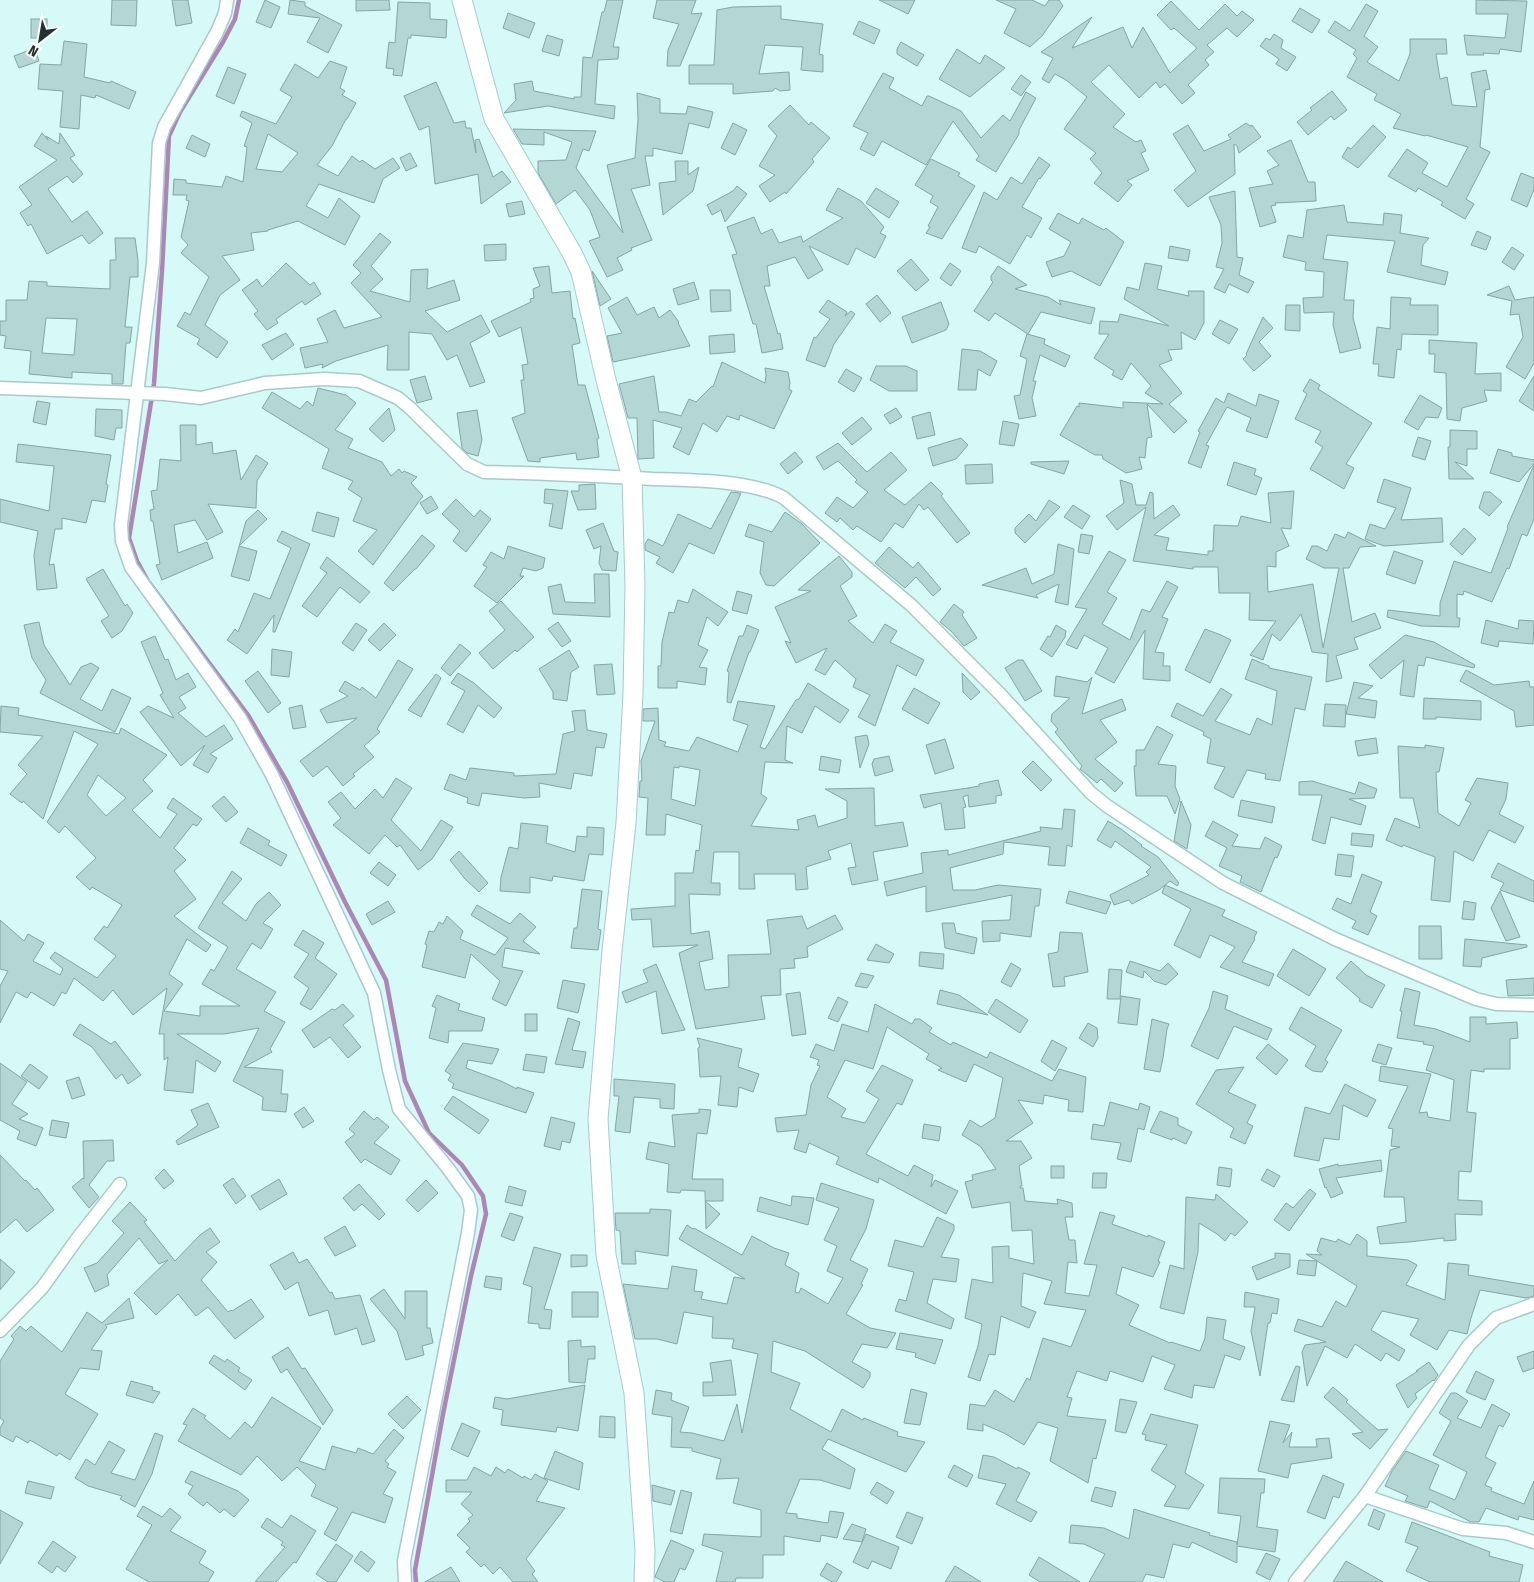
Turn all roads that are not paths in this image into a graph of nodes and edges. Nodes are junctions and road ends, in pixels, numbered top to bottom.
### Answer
1 (227, 0) edge
2 (462, 0) edge
3 (0, 388) edge
4 (141, 393) junction
5 (632, 478) junction
6 (1534, 1005) edge
7 (120, 1184) dead end
8 (1534, 1304) edge
9 (0, 1331) edge
10 (1365, 1496) junction
11 (1534, 1542) edge
12 (405, 1582) edge
13 (644, 1582) edge
14 (1295, 1582) edge

1 - 4 street
2 - 5 street
3 - 4 street
4 - 5 street
4 - 12 street
5 - 6 street
5 - 13 street
7 - 9 street
8 - 10 street
10 - 11 street
10 - 14 street

